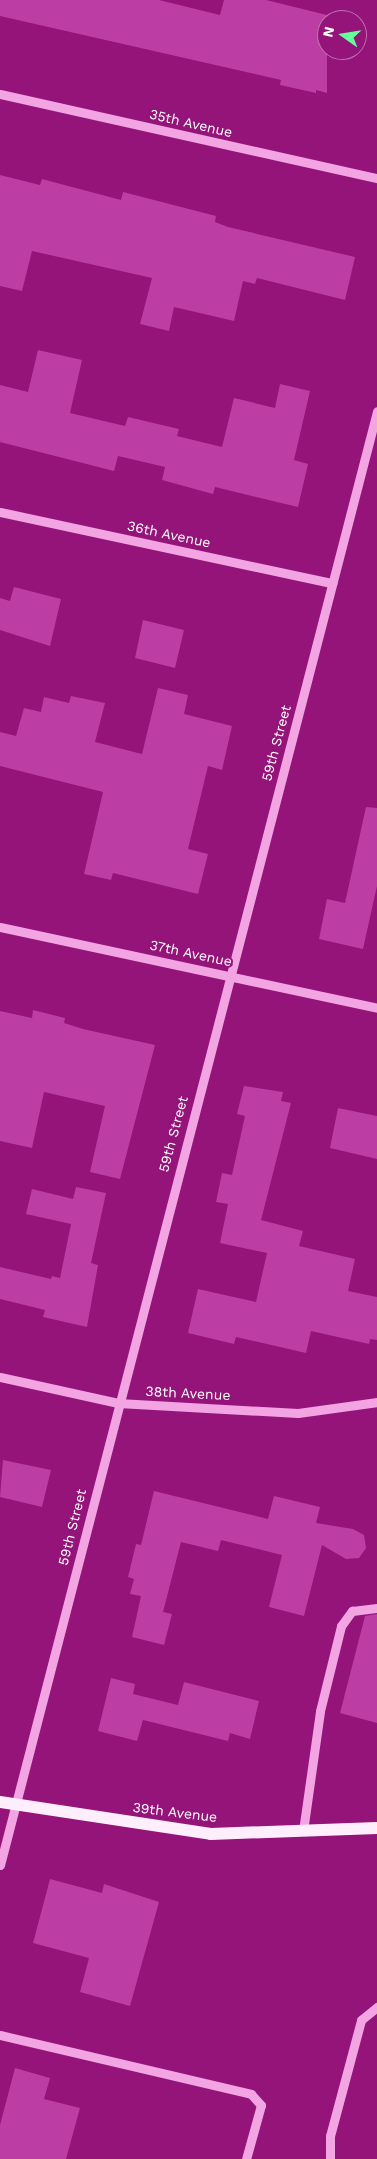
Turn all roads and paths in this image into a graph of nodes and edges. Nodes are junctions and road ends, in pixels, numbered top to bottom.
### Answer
1 (0, 94) edge
2 (377, 178) edge
3 (377, 412) edge
4 (0, 512) edge
5 (332, 583) junction
6 (0, 927) edge
7 (229, 975) junction
8 (377, 1008) edge
9 (0, 1377) edge
10 (377, 1402) edge
11 (118, 1403) junction
12 (377, 1608) edge
13 (0, 1802) edge
14 (16, 1805) junction
15 (377, 1828) edge
16 (303, 1831) junction
17 (0, 1865) edge
18 (377, 2007) edge
19 (0, 2035) edge
20 (246, 2159) edge
21 (330, 2159) edge

1 - 2 street, 35th Avenue
3 - 5 street, 59th Street
4 - 5 street, 36th Avenue
5 - 7 street, 59th Street
6 - 7 street, 37th Avenue
7 - 8 street, 37th Avenue
7 - 11 street, 59th Street
9 - 11 street, 38th Avenue
10 - 11 street, 38th Avenue
11 - 14 street, 59th Street
12 - 16 street
13 - 14 main road, 39th Avenue
14 - 16 main road, 39th Avenue
14 - 17 street, 59th Street
15 - 16 main road, 39th Avenue
18 - 21 street
19 - 20 street

